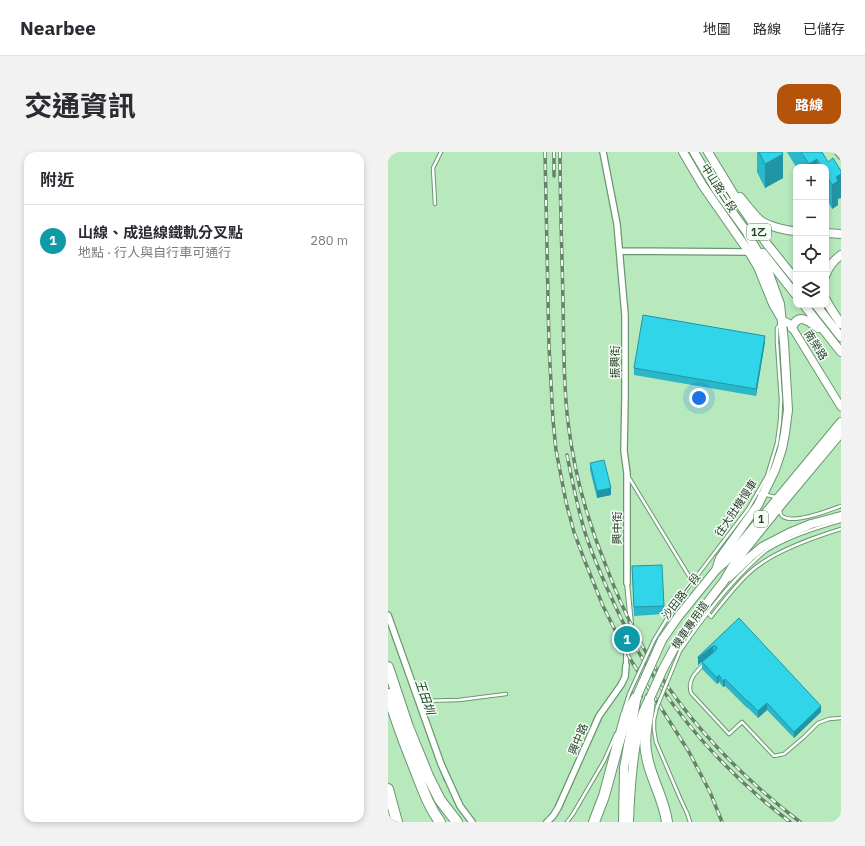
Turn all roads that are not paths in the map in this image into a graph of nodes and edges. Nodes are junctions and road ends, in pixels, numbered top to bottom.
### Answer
1 (441, 152) edge
2 (603, 152) edge
3 (683, 152) edge
4 (694, 152) edge
5 (708, 152) edge
6 (838, 152) edge
7 (841, 156) edge
8 (726, 181) junction
9 (435, 204) dead end
10 (793, 231) edge
11 (829, 233) edge
12 (841, 234) edge
13 (748, 235) junction
14 (620, 251) junction
15 (749, 252) junction
16 (841, 256) edge
17 (827, 272) edge
18 (829, 273) edge
19 (793, 276) edge
20 (793, 291) edge
21 (829, 302) edge
22 (829, 305) edge
23 (806, 308) edge
24 (818, 308) edge
25 (782, 320) junction
26 (841, 321) edge
27 (841, 324) edge
28 (792, 328) junction
29 (841, 337) edge
30 (830, 338) junction
31 (841, 352) edge
32 (841, 407) edge
33 (841, 421) edge
34 (841, 433) edge
35 (806, 466) junction
36 (626, 473) junction
37 (760, 493) junction
38 (780, 506) junction
39 (841, 506) edge
40 (841, 516) edge
41 (841, 521) edge
42 (841, 529) edge
43 (716, 570) junction
44 (690, 576) dead end
45 (724, 581) junction
46 (627, 583) joint
47 (709, 614) dead end
48 (388, 615) edge
49 (658, 640) junction
50 (708, 660) edge
51 (626, 665) joint
52 (388, 667) edge
53 (392, 694) edge
54 (506, 694) dead end
55 (633, 695) junction
56 (650, 698) junction
57 (419, 702) junction
58 (623, 714) dead end
59 (841, 718) edge
60 (618, 727) dead end
61 (389, 793) edge
62 (397, 822) edge
63 (440, 822) edge
64 (457, 822) edge
65 (472, 822) edge
66 (547, 822) edge
67 (567, 822) edge
68 (594, 822) edge
69 (623, 822) edge
70 (629, 822) edge
71 (667, 822) edge
72 (690, 822) edge

1 - 9 lane
2 - 14 street, 振興街
3 - 15 main road, 中山路三段
4 - 13 main road, 中山路三段 / 1乙
5 - 8 main road, 中山路三段 / 1乙
6 - 7 street
8 - 10 main road
8 - 19 main road, 中山路三段 / 1乙
11 - 12 main road
13 - 20 main road, 中山路三段 / 1乙
13 - 25 main road
14 - 15 street
14 - 36 street, 振興街
15 - 25 main road, 中山路三段
16 - 17 main road
16 - 18 lane
21 - 26 lane
22 - 27 main road
23 - 30 main road
24 - 29 main road
25 - 28 street, 南榮路
25 - 37 main road
28 - 30 main road
28 - 32 street, 南榮路
30 - 31 main road
33 - 35 main road, 沙田路一段 / 1
34 - 35 main road, 沙田路一段 / 1
35 - 37 lane
35 - 38 main road, 沙田路一段 / 1
35 - 43 main road, 沙田路一段 / 1
36 - 44 lane
36 - 46 street, 興中街
37 - 43 main road
37 - 49 lane, 往大肚機慢車
38 - 39 lane
38 - 45 main road, 沙田路一段 / 1
40 - 45 main road, 沙田路一段 / 1
41 - 72 lane, 機車專用道, bridge
42 - 47 lane
43 - 49 main road, 沙田路一段 / 1
45 - 56 main road, 沙田路一段 / 1, bridge
46 - 51 street
48 - 57 street
49 - 55 main road, 沙田路一段 / 1, bridge
50 - 59 lane
51 - 66 street, 興中路
52 - 53 highway
53 - 63 highway
53 - 64 highway
54 - 57 lane
55 - 58 lane
55 - 68 highway
55 - 69 main road, 沙田路一段 / 1
56 - 70 main road, 沙田路一段 / 1
56 - 71 highway
57 - 65 street
60 - 67 lane
61 - 62 highway

